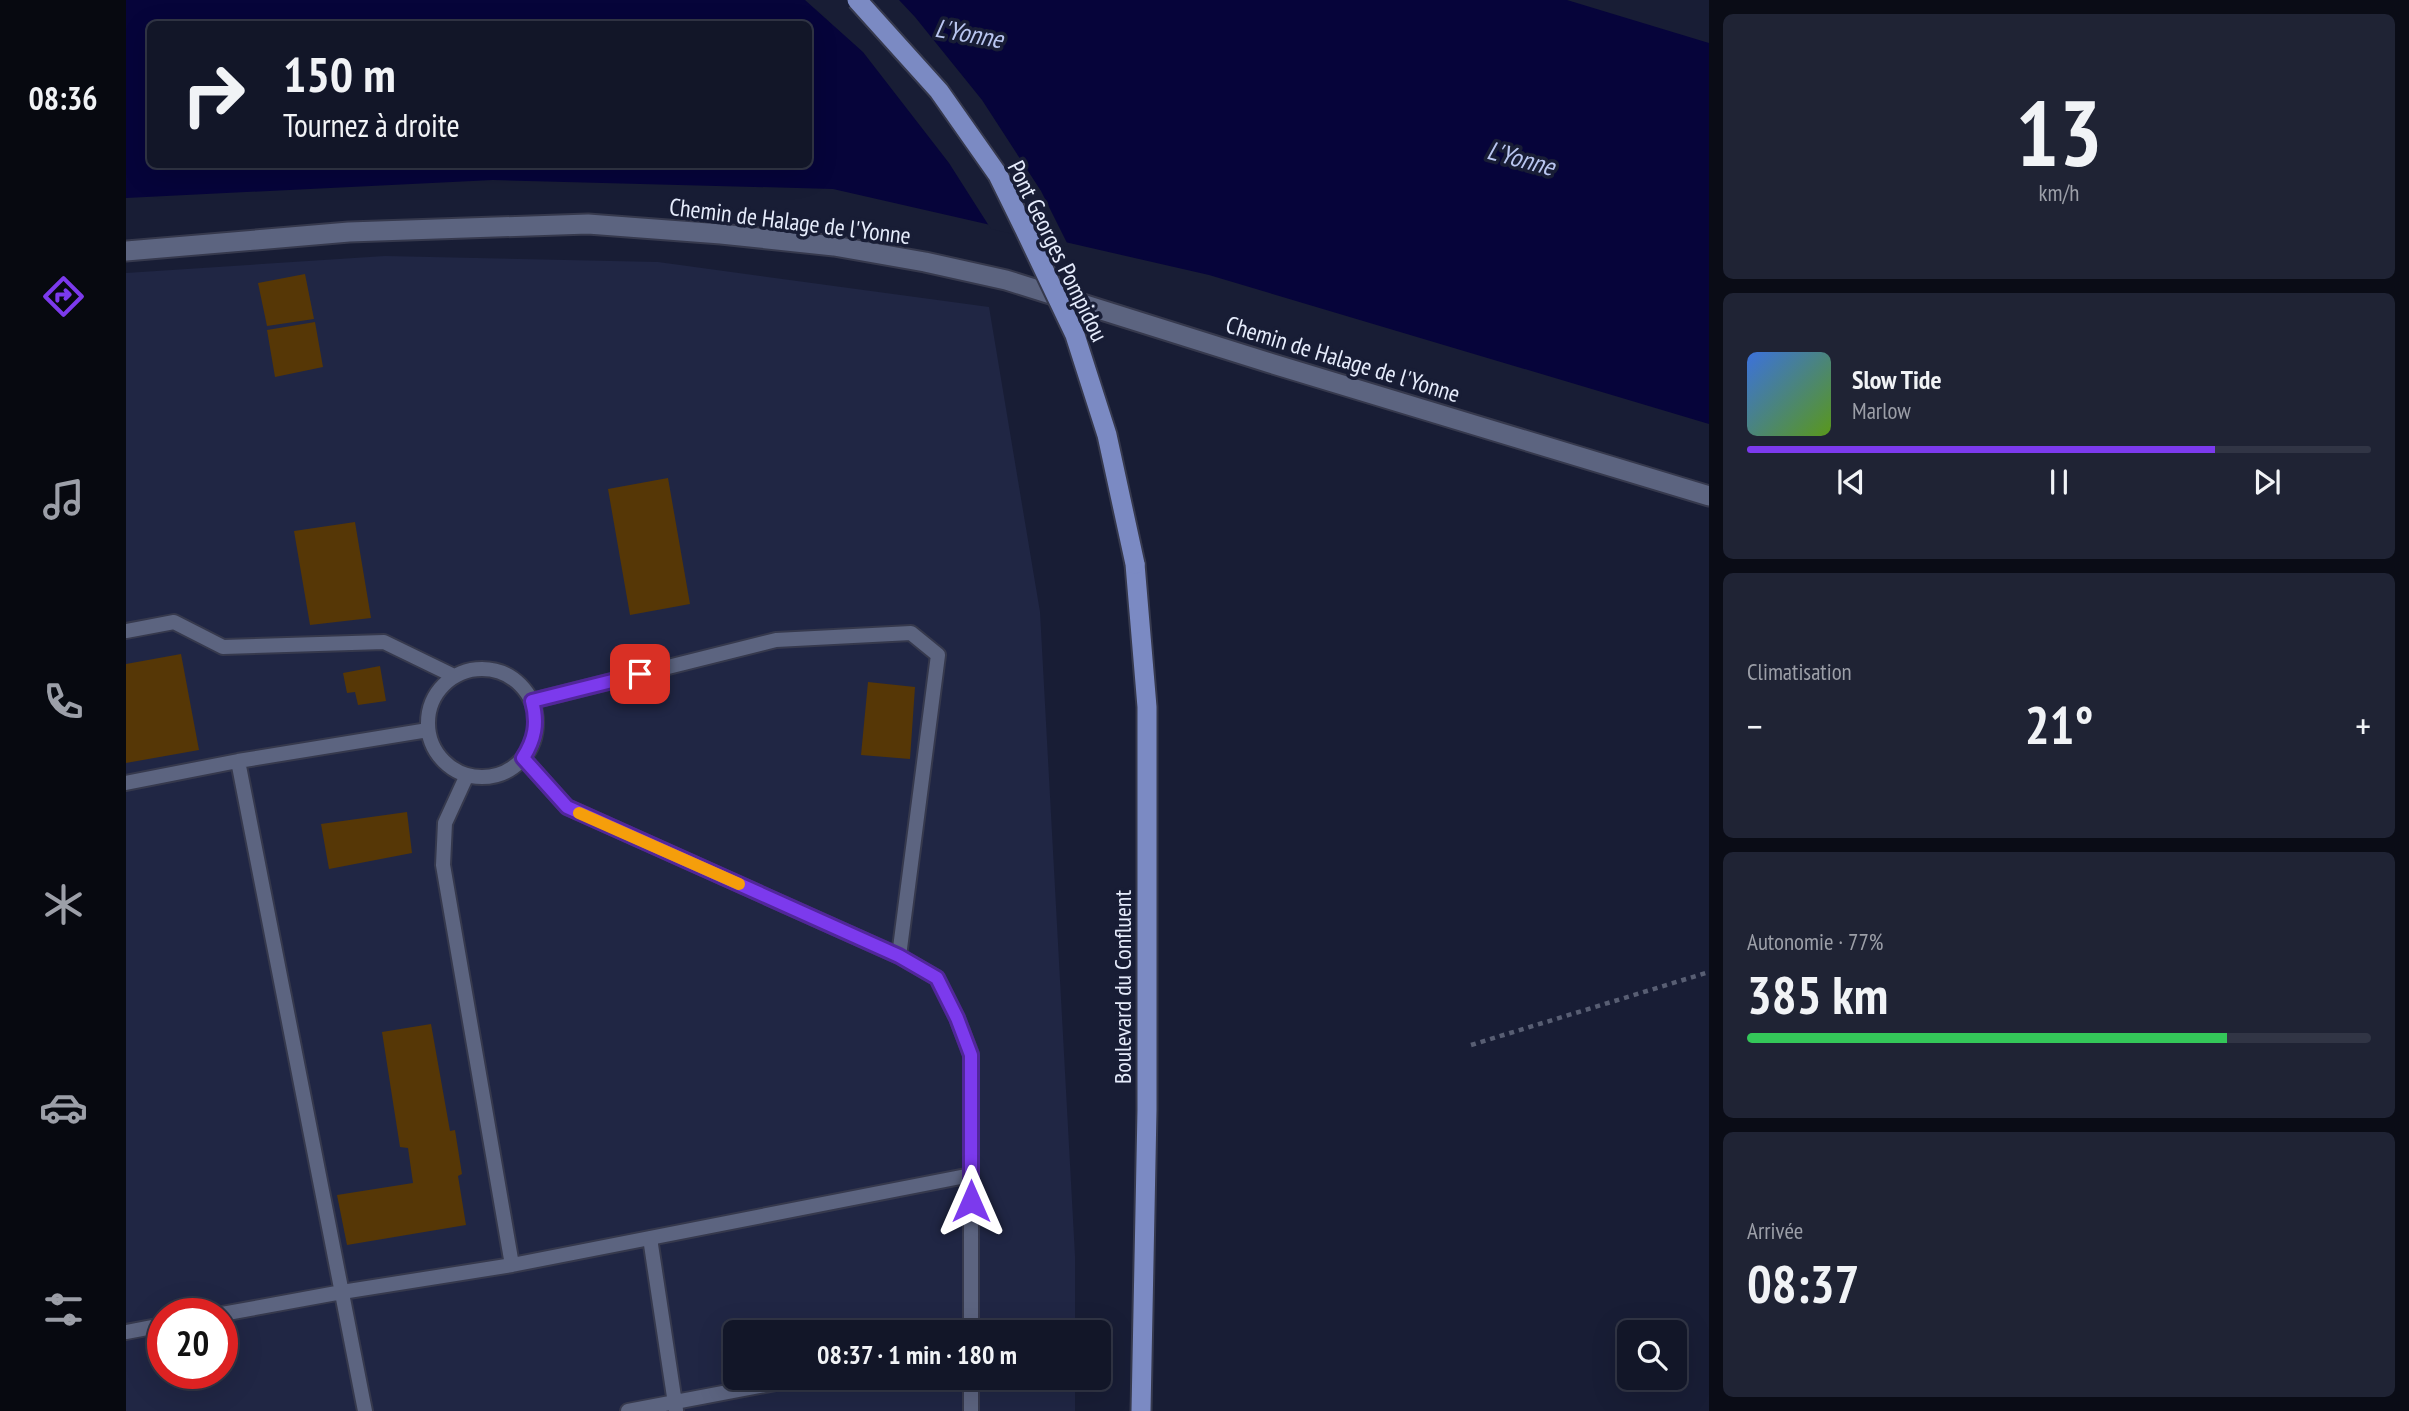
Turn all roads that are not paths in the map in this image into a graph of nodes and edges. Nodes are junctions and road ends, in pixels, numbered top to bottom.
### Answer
1 (857, 0) edge
2 (126, 251) edge
3 (1709, 496) edge
4 (1135, 564) joint
5 (126, 631) edge
6 (454, 676) junction
7 (532, 701) junction
8 (428, 730) junction
9 (523, 758) junction
10 (238, 761) junction
11 (467, 775) junction
12 (126, 783) edge
13 (899, 956) junction
14 (971, 1175) junction
15 (650, 1238) junction
16 (512, 1265) junction
17 (342, 1292) junction
18 (238, 1311) edge
19 (971, 1320) edge
20 (147, 1328) edge
21 (126, 1332) edge
22 (750, 1390) edge
23 (971, 1390) edge
24 (676, 1407) edge
25 (365, 1411) edge
26 (628, 1411) edge
27 (971, 1411) edge
28 (1141, 1411) edge

1 - 4 main road, Pont Georges Pompidou, bridge
2 - 3 street, Chemin de Halage de l'Yonne
4 - 28 main road, Boulevard du Confluent
5 - 6 lane
6 - 7 lane
6 - 8 lane
7 - 9 lane
7 - 13 lane
8 - 10 lane
8 - 11 lane
9 - 11 lane
9 - 13 lane
10 - 12 lane
10 - 17 lane
11 - 16 lane
13 - 14 lane
14 - 15 lane
14 - 19 lane
15 - 16 lane
15 - 24 lane
16 - 17 lane
17 - 18 lane
17 - 25 lane
20 - 21 lane
22 - 24 lane
23 - 27 lane
24 - 26 lane

